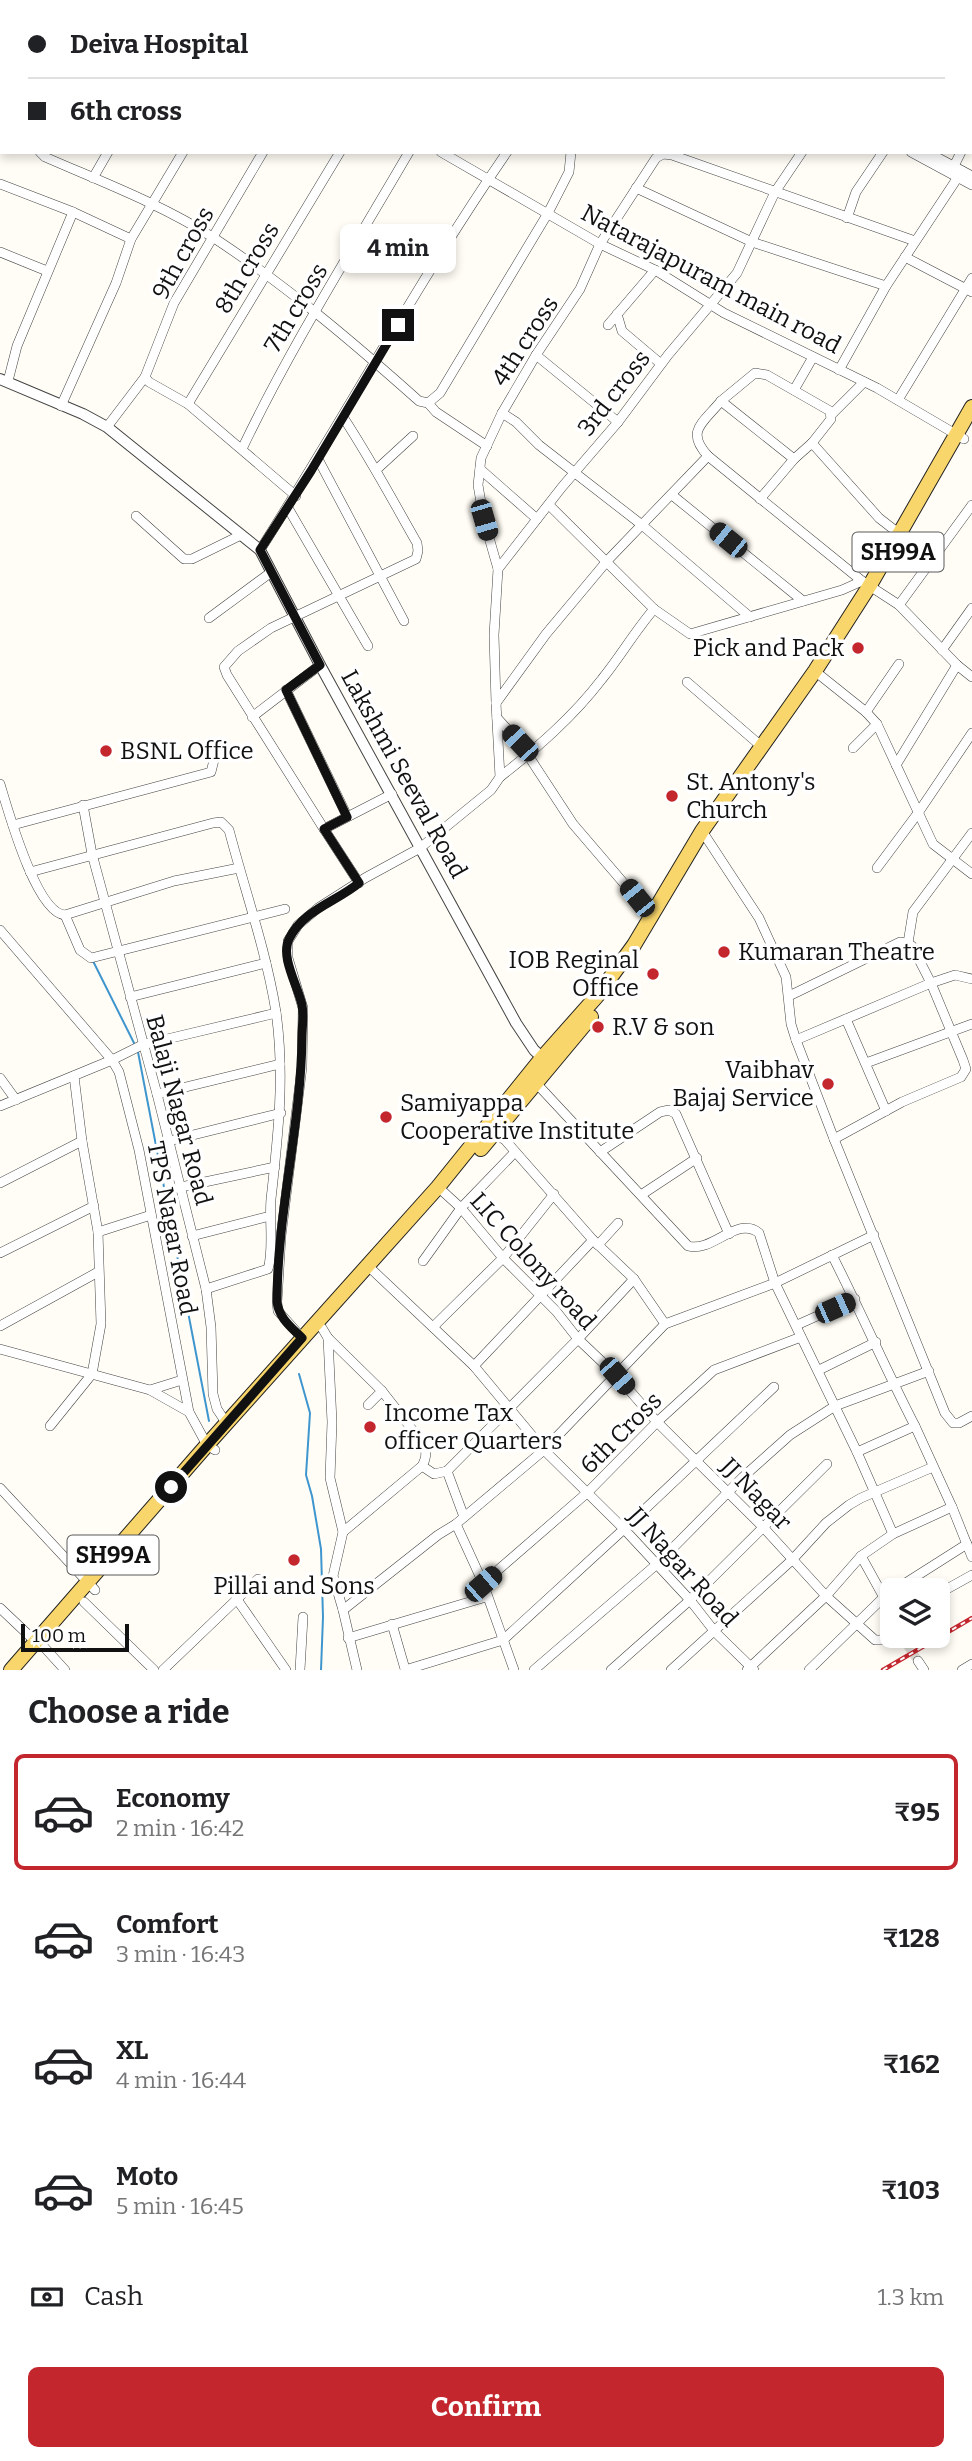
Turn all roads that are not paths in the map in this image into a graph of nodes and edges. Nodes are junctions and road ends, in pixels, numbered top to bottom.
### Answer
1 (42, 154) edge
2 (107, 154) edge
3 (182, 154) edge
4 (262, 154) edge
5 (339, 154) edge
6 (409, 154) edge
7 (443, 154) edge
8 (506, 154) edge
9 (571, 154) edge
10 (801, 154) edge
11 (882, 154) edge
12 (916, 154) edge
13 (930, 154) edge
14 (961, 154) edge
15 (959, 171) junction
16 (972, 176) edge
17 (93, 178) junction
18 (488, 180) junction
19 (0, 184) edge
20 (972, 185) edge
21 (636, 188) junction
22 (775, 192) junction
23 (152, 204) junction
24 (73, 212) junction
25 (548, 213) junction
26 (847, 218) junction
27 (212, 238) junction
28 (131, 239) junction
29 (752, 242) junction
30 (915, 242) junction
31 (600, 244) junction
32 (0, 252) edge
33 (905, 257) junction
34 (655, 270) junction
35 (47, 271) junction
36 (266, 275) junction
37 (972, 278) edge
38 (886, 286) junction
39 (969, 290) edge
40 (710, 305) junction
41 (314, 312) junction
42 (617, 314) junction
43 (608, 325) dead end
44 (536, 355) junction
45 (813, 357) junction
46 (376, 363) junction
47 (661, 364) junction
48 (839, 370) junction
49 (145, 377) junction
50 (4, 380) edge
51 (864, 382) junction
52 (794, 390) junction
53 (898, 400) junction
54 (721, 401) junction
55 (428, 403) junction
56 (188, 404) junction
57 (61, 406) junction
58 (972, 407) edge
59 (502, 413) junction
60 (831, 415) junction
61 (343, 417) junction
62 (618, 422) junction
63 (972, 425) edge
64 (107, 427) junction
65 (413, 436) dead end
66 (961, 437) junction
67 (812, 443) junction
68 (487, 446) junction
69 (242, 449) junction
70 (708, 456) junction
71 (318, 459) junction
72 (794, 459) junction
73 (480, 469) junction
74 (376, 470) junction
75 (576, 472) junction
76 (672, 495) junction
77 (296, 496) junction
78 (760, 499) junction
79 (549, 505) junction
80 (972, 505) edge
81 (288, 508) junction
82 (136, 516) dead end
83 (537, 519) junction
84 (642, 525) junction
85 (241, 535) junction
86 (903, 537) junction
87 (260, 550) junction
88 (607, 561) junction
89 (498, 569) junction
90 (270, 573) junction
91 (381, 575) junction
92 (870, 585) junction
93 (339, 596) junction
94 (803, 601) junction
95 (900, 605) junction
96 (972, 608) edge
97 (654, 609) junction
98 (295, 616) junction
99 (750, 617) junction
100 (209, 618) dead end
101 (404, 621) dead end
102 (368, 646) dead end
103 (942, 650) junction
104 (899, 664) dead end
105 (320, 665) junction
106 (957, 665) junction
107 (821, 676) junction
108 (972, 677) edge
109 (687, 682) dead end
110 (286, 690) junction
111 (496, 703) junction
112 (866, 712) junction
113 (253, 717) junction
114 (496, 718) junction
115 (877, 724) junction
116 (972, 733) edge
117 (761, 746) junction
118 (853, 748) dead end
119 (216, 752) dead end
120 (527, 756) junction
121 (896, 765) junction
122 (500, 776) junction
123 (0, 784) edge
124 (392, 794) junction
125 (83, 805) junction
126 (918, 813) junction
127 (347, 817) junction
128 (13, 825) junction
129 (324, 829) junction
130 (972, 833) edge
131 (705, 835) junction
132 (420, 848) junction
133 (92, 854) junction
134 (953, 859) junction
135 (239, 868) junction
136 (877, 868) dead end
137 (30, 872) junction
138 (972, 874) edge
139 (359, 883) junction
140 (104, 901) junction
141 (285, 909) dead end
142 (65, 915) junction
143 (651, 915) junction
144 (255, 916) junction
145 (1, 932) edge
146 (908, 943) junction
147 (117, 951) junction
148 (266, 963) junction
149 (972, 979) edge
150 (931, 983) junction
151 (789, 996) junction
152 (130, 997) junction
153 (601, 999) junction
154 (276, 1013) junction
155 (846, 1019) junction
156 (972, 1024) edge
157 (952, 1031) junction
158 (796, 1040) junction
159 (140, 1046) junction
160 (112, 1060) junction
161 (547, 1062) junction
162 (866, 1063) junction
163 (280, 1064) junction
164 (74, 1076) junction
165 (0, 1078) edge
166 (536, 1083) junction
167 (157, 1094) junction
168 (16, 1100) junction
169 (0, 1106) edge
170 (886, 1111) junction
171 (281, 1113) junction
172 (496, 1134) junction
173 (834, 1139) junction
174 (82, 1141) junction
175 (169, 1142) junction
176 (600, 1152) junction
177 (514, 1153) junction
178 (696, 1158) junction
179 (275, 1167) junction
180 (0, 1183) edge
181 (181, 1187) junction
182 (441, 1190) junction
183 (554, 1194) junction
184 (641, 1195) junction
185 (94, 1206) junction
186 (461, 1208) junction
187 (151, 1215) junction
188 (270, 1216) junction
189 (618, 1223) dead end
190 (98, 1232) junction
191 (729, 1234) junction
192 (874, 1235) junction
193 (192, 1236) junction
194 (595, 1243) junction
195 (0, 1253) edge
196 (832, 1255) junction
197 (503, 1258) junction
198 (423, 1261) dead end
199 (370, 1268) junction
200 (99, 1272) junction
201 (634, 1279) junction
202 (775, 1283) junction
203 (206, 1289) junction
204 (541, 1297) junction
205 (855, 1299) junction
206 (666, 1324) junction
207 (797, 1325) junction
208 (0, 1326) edge
209 (433, 1327) junction
210 (325, 1333) junction
211 (802, 1337) junction
212 (302, 1338) junction
213 (578, 1339) junction
214 (876, 1342) junction
215 (0, 1349) edge
216 (474, 1366) junction
217 (818, 1370) junction
218 (929, 1371) junction
219 (92, 1374) junction
220 (617, 1376) junction
221 (182, 1380) junction
222 (893, 1385) junction
223 (774, 1387) dead end
224 (150, 1390) junction
225 (382, 1391) junction
226 (368, 1405) dead end
227 (835, 1406) junction
228 (510, 1407) junction
229 (188, 1412) junction
230 (972, 1416) edge
231 (657, 1422) junction
232 (50, 1426) dead end
233 (915, 1426) junction
234 (219, 1438) junction
235 (544, 1450) junction
236 (857, 1452) junction
237 (696, 1460) junction
238 (827, 1464) dead end
239 (422, 1466) junction
240 (933, 1467) junction
241 (447, 1471) junction
242 (0, 1488) edge
243 (588, 1492) junction
244 (874, 1492) junction
245 (728, 1493) junction
246 (952, 1507) junction
247 (460, 1521) junction
248 (764, 1528) junction
249 (624, 1529) junction
250 (343, 1532) junction
251 (893, 1534) junction
252 (967, 1544) junction
253 (861, 1556) junction
254 (972, 1557) edge
255 (792, 1560) junction
256 (657, 1564) junction
257 (972, 1575) edge
258 (914, 1578) edge
259 (258, 1579) dead end
260 (880, 1580) edge
261 (483, 1584) junction
262 (91, 1587) junction
263 (950, 1587) edge
264 (826, 1596) junction
265 (486, 1597) junction
266 (236, 1598) junction
267 (690, 1600) junction
268 (83, 1602) junction
269 (880, 1602) edge
270 (0, 1608) edge
271 (343, 1610) junction
272 (303, 1617) dead end
273 (857, 1623) junction
274 (392, 1624) junction
275 (715, 1632) junction
276 (348, 1638) junction
277 (503, 1640) junction
278 (880, 1640) edge
279 (40, 1644) junction
280 (918, 1661) tunnel mouth
281 (972, 1664) edge
282 (750, 1669) edge
283 (11, 1670) edge
284 (22, 1670) edge
285 (65, 1670) edge
286 (154, 1670) edge
287 (163, 1670) edge
288 (286, 1670) edge
289 (300, 1670) edge
290 (357, 1670) edge
291 (405, 1670) edge
292 (514, 1670) edge
293 (534, 1670) edge
294 (611, 1670) edge
295 (671, 1670) edge
296 (809, 1670) edge
297 (924, 1670) edge
298 (962, 1670) edge

1 - 17 street
2 - 17 street
3 - 23 street
4 - 27 street, 9th cross
5 - 36 street, 8th cross
6 - 41 street, 7th cross
7 - 18 street, Natarajapuram main road
8 - 18 street
9 - 25 street
10 - 22 street, 3rd cross
11 - 26 street
12 - 15 street
13 - 15 street
14 - 15 street
15 - 16 street
15 - 20 street
15 - 30 street
17 - 23 street
18 - 25 street, Natarajapuram main road
18 - 46 street
19 - 24 street
21 - 22 street, 4th cross
21 - 29 street
21 - 31 street, 4th cross
22 - 26 street
22 - 29 street, 3rd cross
23 - 27 street
23 - 28 street
24 - 28 street
24 - 35 street
25 - 31 street, Natarajapuram main road
25 - 55 street
26 - 30 street
27 - 36 street
27 - 49 street, 9th cross
28 - 57 street
29 - 38 street
29 - 40 street, 3rd cross
30 - 33 street
31 - 34 street, Natarajapuram main road
31 - 44 street, 4th cross
32 - 35 street
33 - 38 street
33 - 39 street
34 - 40 street, Natarajapuram main road
34 - 42 street
35 - 50 street
36 - 41 street
36 - 56 street, 8th cross
37 - 39 street
38 - 48 street
39 - 53 street
40 - 45 street, Natarajapuram main road
40 - 47 street, 3rd cross
41 - 46 street
41 - 69 street, 7th cross
42 - 43 street
42 - 47 street
44 - 59 street, 4th cross
44 - 62 street
45 - 48 street, Natarajapuram main road
45 - 52 street
46 - 55 street
46 - 61 street
47 - 62 street, 3rd cross
48 - 51 street, Natarajapuram main road
49 - 56 street
49 - 64 street, 9th cross
50 - 57 street, Lakshmi Seeval Road
51 - 53 street, Natarajapuram main road
51 - 60 street
52 - 54 street
52 - 60 street
53 - 66 street, Natarajapuram main road
54 - 70 street
54 - 72 street
55 - 68 street
56 - 69 street
57 - 64 street, Lakshmi Seeval Road
58 - 66 main road, SH99A
59 - 68 street, 4th cross
59 - 75 street
60 - 67 street
61 - 71 street
61 - 74 street
62 - 75 street, 3rd cross
63 - 66 main road, SH99A
64 - 85 street, Lakshmi Seeval Road
65 - 74 street
66 - 86 main road, SH99A
67 - 72 street
67 - 86 street
68 - 73 street, 4th cross
69 - 77 street
70 - 76 street
70 - 78 street
71 - 77 street
71 - 91 street
72 - 78 street
73 - 83 street
73 - 89 street
74 - 91 street
75 - 79 street, 3rd cross
75 - 84 street
76 - 84 street
76 - 94 street
77 - 81 street
78 - 92 street
79 - 83 street, 3rd cross
79 - 88 street
80 - 95 street
81 - 87 street
81 - 93 street
82 - 85 street
83 - 89 street, 3rd cross
84 - 88 street
84 - 99 street
85 - 87 street, Lakshmi Seeval Road
86 - 92 main road, SH99A
87 - 90 street, Lakshmi Seeval Road
88 - 97 street
88 - 111 street
89 - 111 street
90 - 98 street, Lakshmi Seeval Road
90 - 100 street
91 - 93 street
91 - 101 street
92 - 94 street
92 - 95 street
92 - 107 main road, SH99A
92 - 117 main road, SH99A
93 - 98 street
93 - 102 street
94 - 99 street
95 - 103 street
96 - 103 street
97 - 99 street
97 - 120 street
98 - 105 street, Lakshmi Seeval Road
98 - 113 street
103 - 106 street
104 - 112 street
105 - 110 street
105 - 124 street, Lakshmi Seeval Road
106 - 108 street
106 - 121 street
107 - 112 street
107 - 131 main road, SH99A
109 - 117 street
110 - 113 street
110 - 127 street
111 - 114 street
112 - 115 street
113 - 129 street
114 - 120 street
114 - 122 street
115 - 118 street
115 - 121 street
116 - 126 street
117 - 131 main road, SH99A
119 - 125 street
120 - 122 street
120 - 143 street
121 - 126 street
122 - 132 street
123 - 128 street
124 - 127 street
124 - 132 street, Lakshmi Seeval Road
125 - 128 street
125 - 133 street, Balaji Nagar Road
126 - 134 street
126 - 136 street
127 - 129 street
128 - 137 street
129 - 139 street
130 - 134 street
131 - 143 main road, SH99A
131 - 151 street
131 - 153 main road, SH99A
132 - 139 street
132 - 161 street, Lakshmi Seeval Road
133 - 135 street
133 - 137 street
133 - 140 street, Balaji Nagar Road
134 - 138 street
134 - 146 street
135 - 140 street
135 - 144 street
137 - 142 street
139 - 212 street
140 - 142 street
140 - 147 street, Balaji Nagar Road
141 - 144 street
142 - 147 street
143 - 153 main road, SH99A
144 - 147 street
144 - 148 street
145 - 160 street, TPS Nagar Road
146 - 150 street
146 - 151 street
147 - 152 street, Balaji Nagar Road
148 - 152 street
148 - 154 street
149 - 150 street
150 - 155 street
150 - 157 street
151 - 158 street
152 - 159 street, Balaji Nagar Road
153 - 161 main road, SH99A
154 - 159 street
154 - 163 street
155 - 158 street
155 - 162 street
156 - 157 street
157 - 162 street
157 - 170 street
158 - 173 street
159 - 160 street
159 - 167 street, Balaji Nagar Road
160 - 164 street
160 - 187 street, TPS Nagar Road
161 - 166 main road, SH99A
161 - 182 main road, SH99A
162 - 170 street
163 - 167 street
163 - 171 street
164 - 168 street
164 - 174 street
165 - 168 street
166 - 172 main road, SH99A
166 - 176 street
167 - 175 street, Balaji Nagar Road
168 - 169 street
170 - 173 street
171 - 175 street
171 - 179 street
172 - 177 street
172 - 182 main road, SH99A
173 - 192 street
174 - 180 street
174 - 185 street
175 - 181 street, Balaji Nagar Road
176 - 178 street
176 - 184 street
177 - 183 street
177 - 186 street
178 - 184 street
178 - 191 street
179 - 181 street
179 - 188 street
181 - 193 street, Balaji Nagar Road
182 - 186 street, LIC Colony road
182 - 199 main road, SH99A
183 - 194 street
183 - 197 street
184 - 191 street
185 - 190 street
185 - 195 street
186 - 197 street, LIC Colony road
186 - 198 street
187 - 190 street
187 - 221 street, TPS Nagar Road
188 - 193 street
188 - 203 street
189 - 194 street
190 - 200 street
191 - 202 street
192 - 196 street
192 - 218 street
193 - 203 street, Balaji Nagar Road
194 - 201 street
194 - 204 street
196 - 202 street
196 - 205 street
197 - 204 street, LIC Colony road
197 - 209 street
199 - 209 street, JJ Nagar Road
199 - 210 main road, SH99A
199 - 212 main road, SH99A
200 - 208 street
200 - 219 street
201 - 206 street
201 - 213 street
202 - 206 street
202 - 207 street
203 - 234 street, Balaji Nagar Road
204 - 213 street, LIC Colony road
204 - 216 street
205 - 207 street
205 - 214 street
206 - 220 street
207 - 211 street
209 - 216 street, JJ Nagar Road
210 - 225 street
210 - 234 main road, SH99A
210 - 250 street
211 - 217 street
211 - 231 street, 6th Cross
212 - 234 main road, SH99A
213 - 220 street, LIC Colony road
213 - 228 street
214 - 217 street
214 - 222 street
215 - 219 street
216 - 228 street, JJ Nagar Road
217 - 227 street
218 - 222 street
218 - 230 street
219 - 224 street
219 - 232 street
220 - 231 street, LIC Colony road
220 - 235 street
221 - 224 street
221 - 229 street, TPS Nagar Road
222 - 227 street
222 - 233 street
223 - 237 street
224 - 229 street
225 - 226 street
225 - 239 street
227 - 236 street
227 - 245 street
228 - 235 street, JJ Nagar Road
228 - 241 street
229 - 234 street, TPS Nagar Road
231 - 237 street, JJ Nagar
231 - 243 street, 6th Cross
233 - 236 street
233 - 240 street
234 - 262 main road, SH99A
235 - 243 street, JJ Nagar Road
235 - 247 street
236 - 244 street
237 - 245 street, JJ Nagar
237 - 249 street
238 - 248 street
239 - 241 street
239 - 250 street
240 - 244 street
240 - 246 street
241 - 247 street
242 - 262 street
243 - 249 street, JJ Nagar Road
243 - 261 street, 6th Cross
244 - 251 street
244 - 255 street
245 - 248 street, JJ Nagar
245 - 256 street
246 - 251 street
246 - 252 street
247 - 261 street
247 - 271 street
248 - 255 street, JJ Nagar
248 - 267 street
249 - 256 street, JJ Nagar Road
249 - 277 street
250 - 271 street
251 - 253 street
252 - 254 street
252 - 258 street
253 - 260 street
253 - 264 street
255 - 264 street, JJ Nagar
255 - 275 street
256 - 267 street, JJ Nagar Road
256 - 293 street
257 - 263 street
259 - 266 street
261 - 265 street
262 - 268 main road, SH99A
262 - 279 main road, SH99A
264 - 273 street, JJ Nagar
264 - 282 street
265 - 274 street
265 - 277 street
266 - 287 street
266 - 288 street
267 - 275 street, JJ Nagar Road
267 - 294 street
268 - 279 main road, SH99A
268 - 286 street
269 - 273 street
270 - 279 street
271 - 276 street
272 - 289 street
273 - 278 street, JJ Nagar
273 - 296 street
274 - 276 street
274 - 291 street
275 - 282 street, JJ Nagar Road
275 - 295 street
276 - 290 street
277 - 291 street
277 - 292 street
279 - 283 main road, SH99A
279 - 284 main road, SH99A
279 - 285 street
280 - 297 street
281 - 298 street

